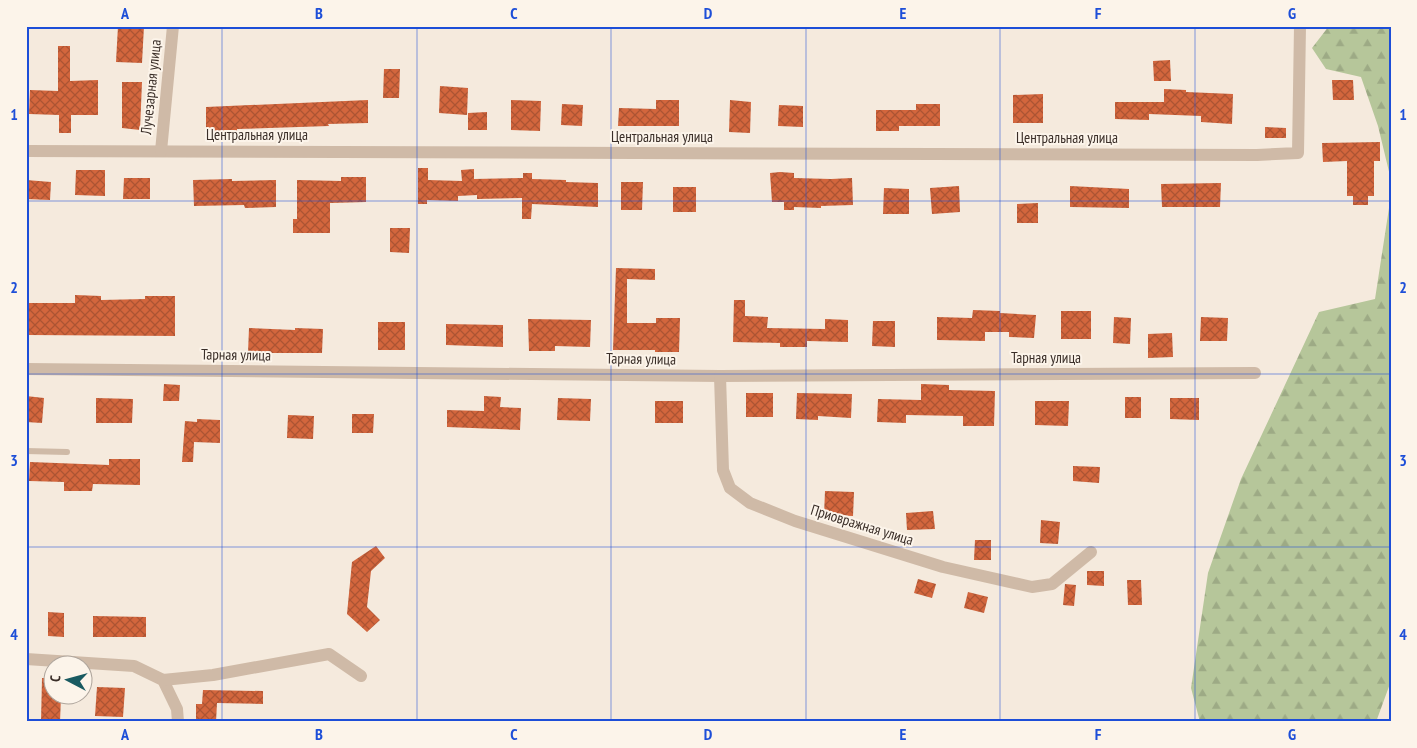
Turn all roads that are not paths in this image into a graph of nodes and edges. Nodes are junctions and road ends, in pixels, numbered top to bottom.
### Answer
1 (174, 26) edge
2 (1300, 26) edge
3 (26, 151) edge
4 (161, 151) junction
5 (26, 369) edge
6 (1255, 373) dead end
7 (720, 376) junction
8 (26, 451) edge
9 (67, 452) dead end
10 (1091, 552) dead end
11 (26, 659) edge
12 (361, 676) dead end
13 (163, 680) junction
14 (178, 722) edge

1 - 4 street, Лучезарная улица
2 - 4 street, Центральная улица
3 - 4 street, Центральная улица
5 - 7 street, Тарная улица
6 - 7 street, Тарная улица
7 - 10 street, Приовражная улица
8 - 9 lane
11 - 13 street
12 - 13 street
13 - 14 street

